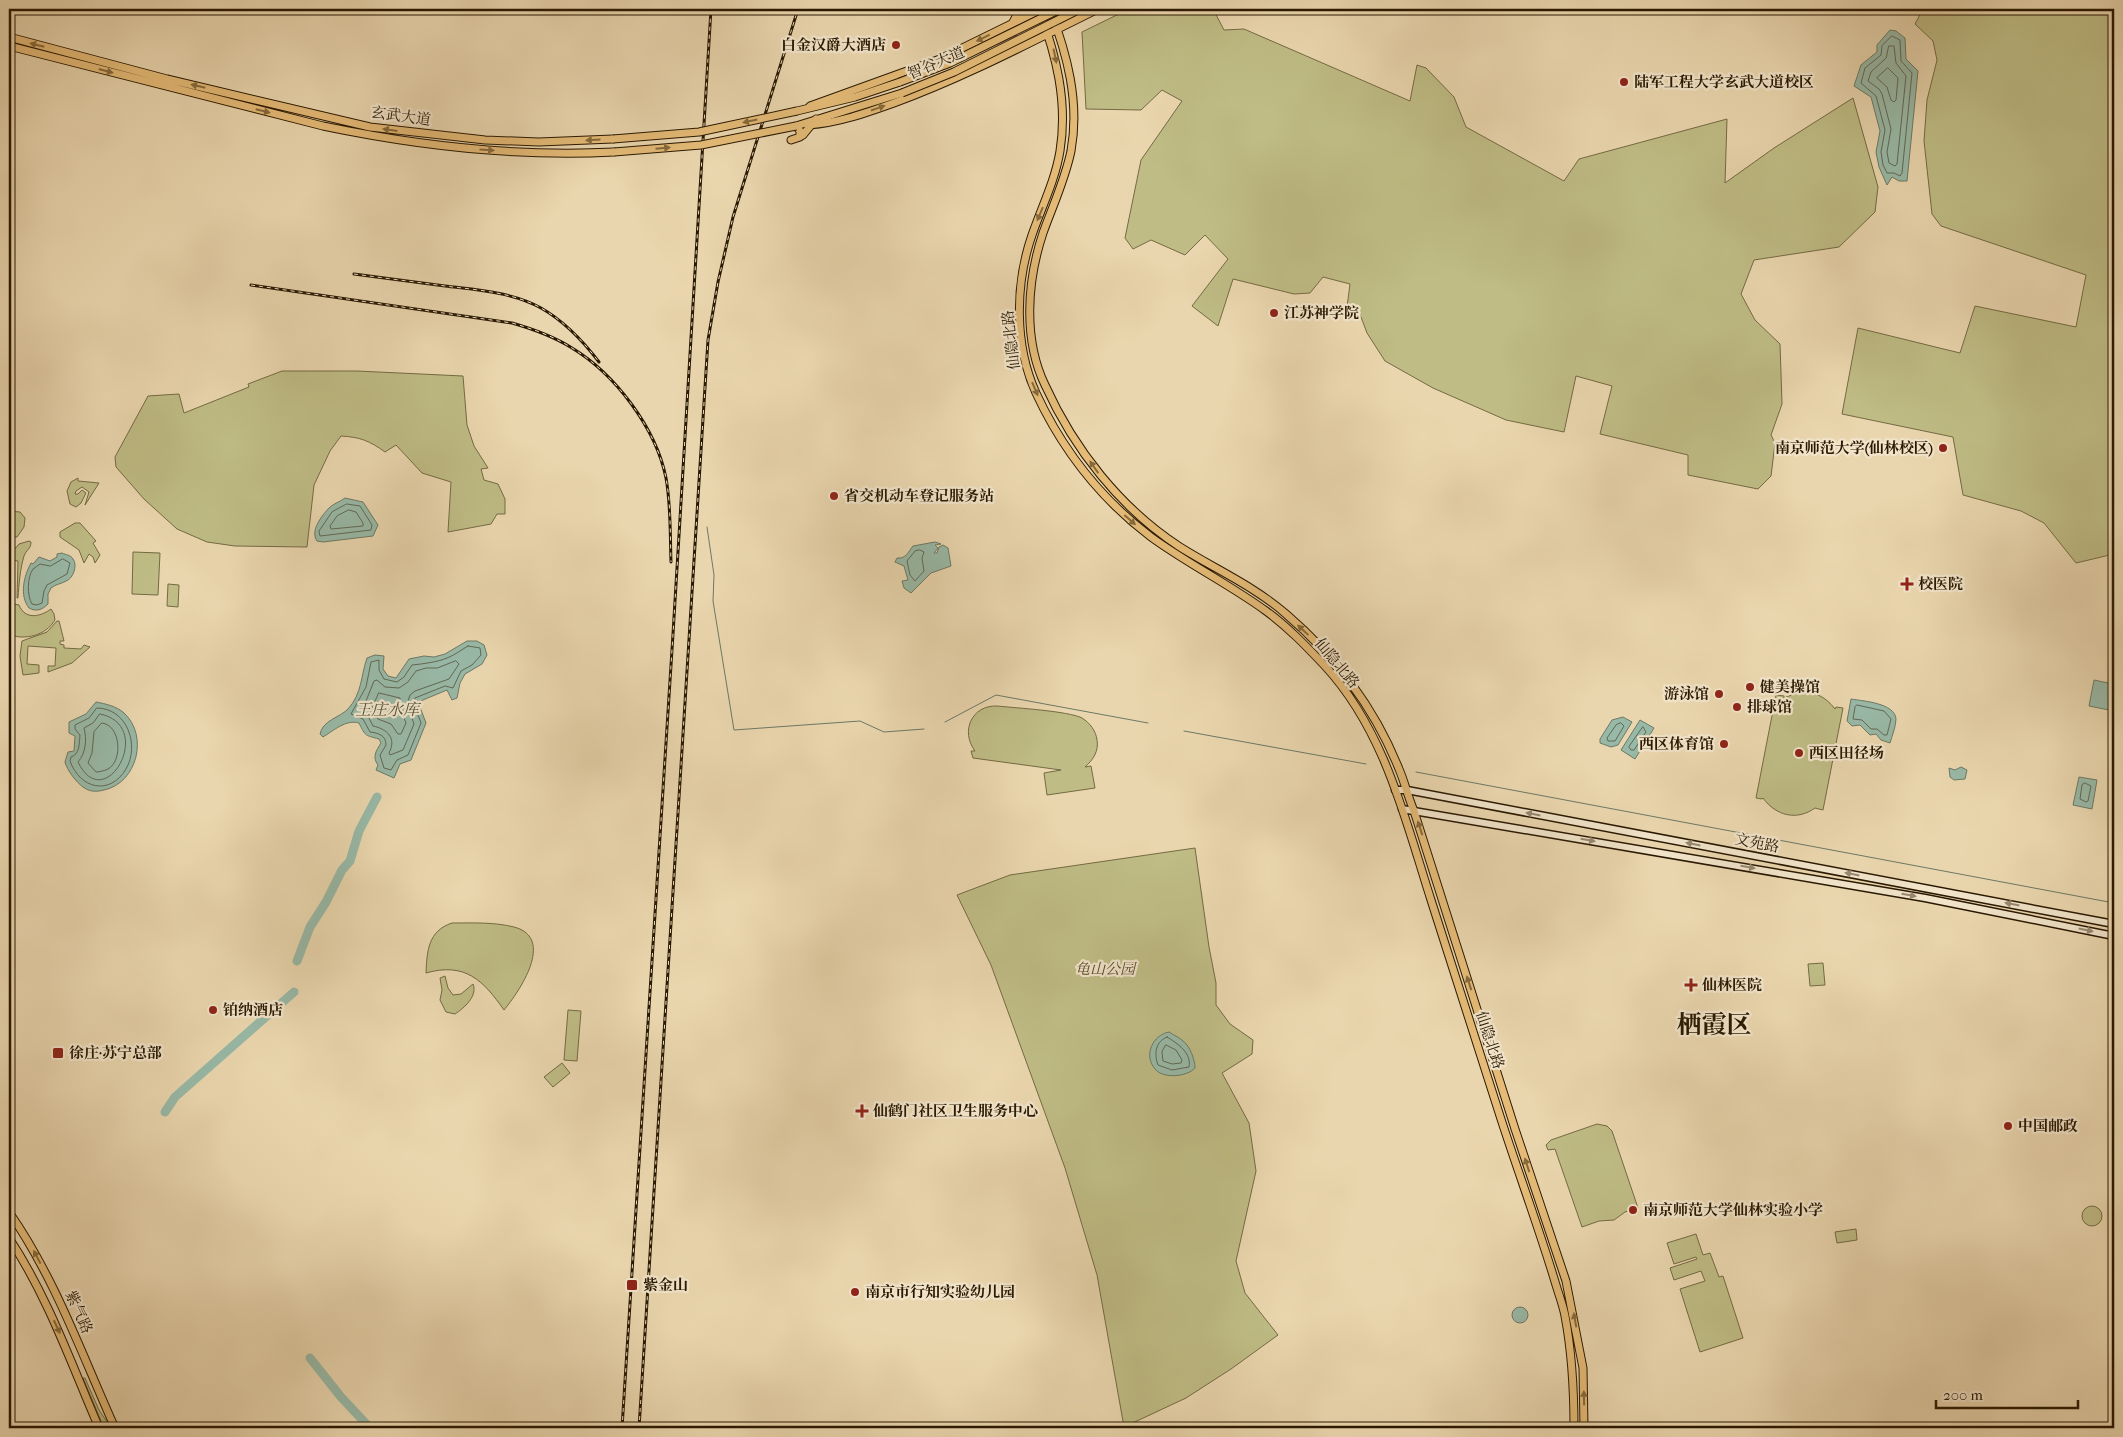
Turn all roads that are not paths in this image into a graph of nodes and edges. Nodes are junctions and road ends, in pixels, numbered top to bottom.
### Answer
1 (1020, 9) edge
2 (1040, 9) edge
3 (1050, 9) edge
4 (1060, 9) edge
5 (1080, 9) edge
6 (1098, 9) edge
7 (1012, 24) junction
8 (1058, 29) junction
9 (1048, 34) junction
10 (9, 37) edge
11 (9, 46) edge
12 (797, 110) junction
13 (816, 118) junction
14 (811, 125) junction
15 (796, 126) junction
16 (1395, 790) junction
17 (1407, 790) junction
18 (1402, 809) junction
19 (1414, 810) junction
20 (2114, 924) edge
21 (2114, 936) edge
22 (9, 1212) edge
23 (9, 1238) edge
24 (52, 1286) junction
25 (40, 1291) junction
26 (93, 1378) junction
27 (79, 1382) junction
28 (99, 1428) edge
29 (115, 1428) edge
30 (1574, 1428) edge
31 (1584, 1428) edge

1 - 7 main road
2 - 7 main road
2 - 9 main road, 仙隐北路
3 - 8 main road, 仙隐北路
4 - 12 main road, 智谷大道, bridge
5 - 13 main road, 智谷大道, bridge
6 - 8 main road
7 -> 12 main road
8 - 9 main road
17 -> 8 main road, 仙隐北路
14 -> 9 main road
9 -> 16 main road, 仙隐北路
12 -> 10 main road, 玄武大道, bridge
11 -> 15 main road, 玄武大道, bridge
13 - 14 main road
13 - 15 main road, 智谷大道
14 - 15 main road
14 - 15 main road
16 - 17 main road, 文苑路
16 - 18 main road, 仙隐北路
17 - 19 main road, 仙隐北路
20 -> 17 main road, 文苑路
18 - 19 main road, 文苑路
18 - 30 main road, 仙隐北路
19 -> 21 main road, 文苑路
31 -> 19 main road, 仙隐北路
24 -> 22 main road, 紫气路
23 - 25 main road, 紫气路
24 - 25 main road
24 - 26 main road, 紫气路
25 -> 27 main road, 紫气路
26 - 27 main road
26 - 29 main road, 紫气路
27 - 28 main road, 紫气路

